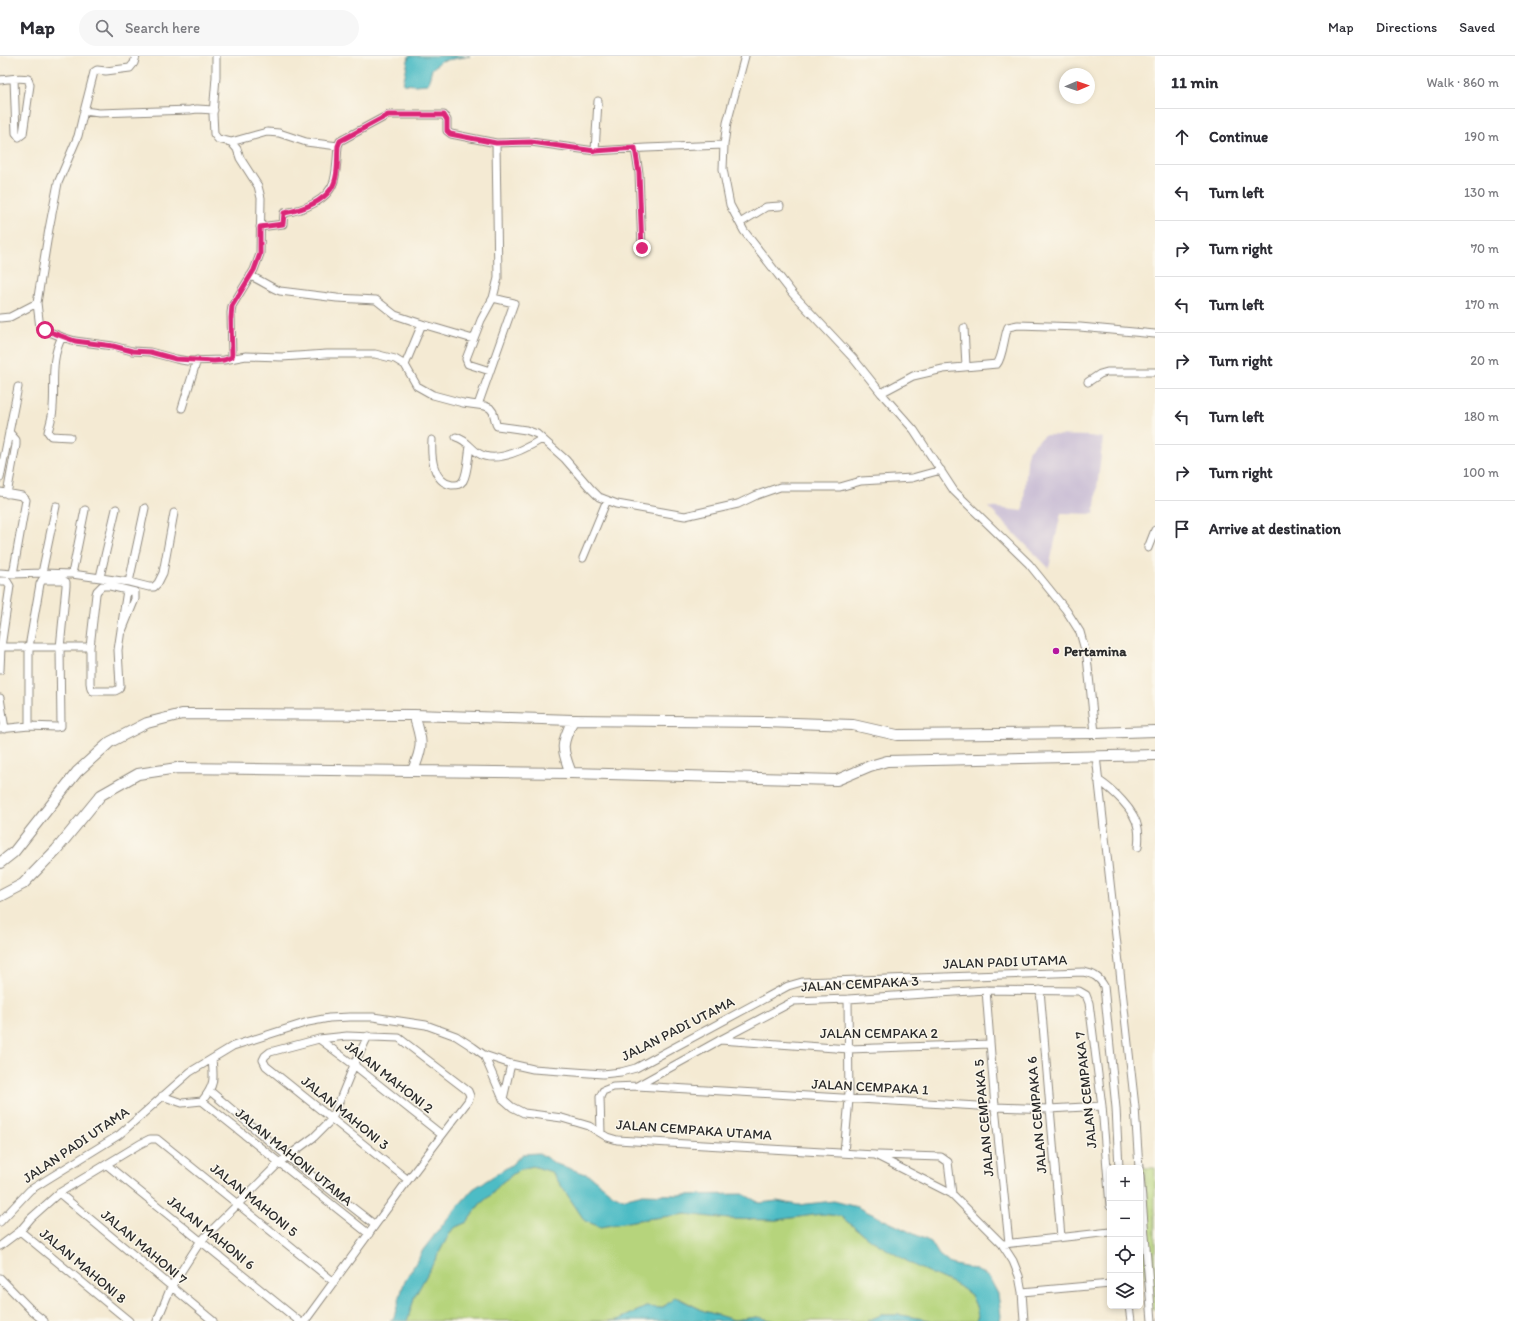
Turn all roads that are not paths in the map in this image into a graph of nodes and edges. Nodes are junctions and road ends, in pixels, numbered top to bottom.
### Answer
1 (136, 56) edge
2 (216, 56) edge
3 (745, 56) edge
4 (14, 79) junction
5 (0, 80) edge
6 (598, 101) dead end
7 (214, 110) junction
8 (84, 111) junction
9 (231, 142) junction
10 (496, 143) junction
11 (724, 145) junction
12 (338, 146) junction
13 (635, 148) junction
14 (595, 151) junction
15 (780, 206) dead end
16 (740, 224) junction
17 (260, 227) junction
18 (642, 248) dead end
19 (250, 276) junction
20 (493, 298) junction
21 (37, 303) junction
22 (0, 318) edge
23 (422, 324) junction
24 (964, 328) dead end
25 (1155, 334) edge
26 (62, 337) junction
27 (473, 339) junction
28 (232, 357) junction
29 (197, 360) junction
30 (405, 365) junction
31 (966, 366) junction
32 (490, 371) junction
33 (1155, 372) edge
34 (1088, 382) dead end
35 (18, 387) dead end
36 (881, 393) junction
37 (478, 405) junction
38 (182, 408) dead end
39 (9, 432) junction
40 (70, 437) dead end
41 (456, 437) dead end
42 (542, 439) junction
43 (432, 440) dead end
44 (470, 447) junction
45 (941, 470) junction
46 (0, 478) edge
47 (3, 493) edge
48 (607, 500) junction
49 (56, 506) dead end
50 (145, 508) dead end
51 (116, 509) dead end
52 (86, 510) dead end
53 (174, 513) dead end
54 (1155, 530) edge
55 (1148, 548) dead end
56 (583, 558) dead end
57 (0, 573) edge
58 (42, 573) junction
59 (13, 574) junction
60 (72, 574) junction
61 (100, 578) junction
62 (0, 581) edge
63 (129, 582) junction
64 (0, 647) edge
65 (30, 647) junction
66 (60, 648) junction
67 (90, 648) junction
68 (0, 670) edge
69 (0, 698) edge
70 (414, 716) junction
71 (573, 720) junction
72 (29, 726) junction
73 (2, 729) edge
74 (1155, 731) edge
75 (1095, 733) junction
76 (1155, 755) edge
77 (1096, 756) junction
78 (413, 770) junction
79 (571, 773) junction
80 (1098, 780) junction
81 (1138, 847) dead end
82 (0, 863) edge
83 (0, 896) edge
84 (986, 990) junction
85 (1040, 990) junction
86 (1086, 995) joint
87 (848, 999) junction
88 (368, 1036) junction
89 (319, 1039) junction
90 (720, 1040) junction
91 (990, 1044) junction
92 (849, 1049) junction
93 (484, 1055) junction
94 (212, 1059) junction
95 (510, 1064) junction
96 (354, 1065) junction
97 (637, 1086) junction
98 (210, 1091) junction
99 (162, 1096) junction
100 (503, 1099) junction
101 (849, 1100) junction
102 (202, 1101) junction
103 (1102, 1106) junction
104 (995, 1107) junction
105 (1049, 1109) junction
106 (332, 1119) junction
107 (601, 1133) junction
108 (442, 1135) junction
109 (844, 1152) junction
110 (876, 1155) junction
111 (288, 1157) junction
112 (280, 1162) junction
113 (107, 1165) junction
114 (1119, 1165) edge
115 (1139, 1165) edge
116 (408, 1180) junction
117 (58, 1193) junction
118 (952, 1194) junction
119 (1110, 1201) edge
120 (1142, 1201) edge
121 (238, 1203) junction
122 (0, 1222) edge
123 (375, 1225) junction
124 (20, 1231) junction
125 (1107, 1232) edge
126 (369, 1234) junction
127 (1061, 1237) junction
128 (200, 1242) junction
129 (1005, 1244) junction
130 (0, 1246) edge
131 (0, 1278) edge
132 (334, 1282) junction
133 (1107, 1284) edge
134 (171, 1287) junction
135 (1022, 1292) junction
136 (1129, 1309) edge
137 (44, 1321) edge
138 (129, 1321) edge
139 (157, 1321) edge
140 (213, 1321) edge
141 (299, 1321) edge
142 (305, 1321) edge
143 (1024, 1321) edge
144 (1130, 1321) edge
145 (1152, 1321) edge

1 - 8 street
2 - 7 street
3 - 11 street
4 - 4 street
4 - 5 street
6 - 14 street
7 - 8 street
7 - 9 street
8 - 21 street
9 - 12 street
9 - 17 street
10 - 12 street
10 - 14 street
10 - 20 street
11 - 13 street
11 - 16 street
12 - 17 street
13 - 14 street
13 - 18 street
15 - 16 street
16 - 36 street
17 - 19 street
19 - 23 street
19 - 28 street
20 - 27 street
20 - 32 street
21 - 22 street
21 - 26 street
23 - 27 street
23 - 30 street
24 - 31 street
25 - 31 street
26 - 29 street
26 - 40 street
27 - 32 street
28 - 29 street
28 - 30 street
29 - 38 street
30 - 37 street
31 - 36 street
32 - 37 street
33 - 34 street
35 - 39 street
36 - 45 street
37 - 42 street
39 - 46 street
39 - 47 street
41 - 44 street
42 - 44 street
42 - 48 street
43 - 44 street
45 - 48 street
45 - 75 street
47 - 59 street
48 - 56 street
49 - 58 street
50 - 63 street
51 - 61 street
52 - 60 street
53 - 63 street
54 - 55 street
57 - 59 street
58 - 59 street
58 - 60 street
60 - 61 street
61 - 63 street
62 - 64 street
64 - 65 street
64 - 68 street
65 - 66 street
65 - 66 street
65 - 72 street
66 - 67 street
66 - 72 street
67 - 67 street
69 - 73 street
70 - 71 street
70 - 78 street
70 - 82 street
71 - 75 street
71 - 79 street
72 - 73 street
74 - 75 street
76 - 77 street
77 - 79 street
77 - 80 street
78 - 79 street
78 - 83 street
80 - 81 street
80 - 115 street
84 - 85 street, JALAN CEMPAKA 3
84 - 87 street, JALAN CEMPAKA 3
84 - 91 street, JALAN CEMPAKA 5
85 - 86 street, JALAN CEMPAKA 3
85 - 105 street, JALAN CEMPAKA 6
86 - 103 street, JALAN CEMPAKA 7
87 - 90 street, JALAN CEMPAKA 3
87 - 92 street
88 - 89 street
88 - 96 street
88 - 108 street
89 - 96 street, JALAN MAHONI 2
89 - 106 street, JALAN MAHONI 3
90 - 92 street, JALAN CEMPAKA 2
90 - 97 street, JALAN CEMPAKA 3
91 - 92 street, JALAN CEMPAKA 2
91 - 104 street, JALAN CEMPAKA 5
92 - 101 street
93 - 94 street, JALAN PADI UTAMA
93 - 95 street, JALAN PADI UTAMA
93 - 100 street
94 - 98 street
94 - 99 street, JALAN PADI UTAMA
95 - 100 street
95 - 114 street, JALAN PADI UTAMA
96 - 106 street
96 - 108 street, JALAN MAHONI 2
97 - 101 street, JALAN CEMPAKA 1
97 - 107 street, JALAN CEMPAKA 3
98 - 102 street
98 - 111 street, JALAN MAHONI UTAMA
99 - 102 street
99 - 122 street, JALAN PADI UTAMA
100 - 107 street, JALAN CEMPAKA UTAMA
101 - 104 street, JALAN CEMPAKA 1
101 - 109 street
102 - 112 street, JALAN MAHONI UTAMA
103 - 105 street, JALAN CEMPAKA 1
103 - 119 street, JALAN CEMPAKA 7
104 - 105 street, JALAN CEMPAKA 1
104 - 129 street, JALAN CEMPAKA 5
105 - 127 street, JALAN CEMPAKA 6
106 - 111 street
106 - 116 street, JALAN MAHONI 3
107 - 109 street, JALAN CEMPAKA UTAMA
108 - 116 street
109 - 110 street, JALAN CEMPAKA UTAMA
110 - 118 street
110 - 118 street
111 - 112 street
111 - 123 street, JALAN MAHONI UTAMA
112 - 121 street
112 - 126 street, JALAN MAHONI UTAMA
113 - 117 street
113 - 121 street, JALAN MAHONI 5
113 - 128 street, JALAN MAHONI 6
116 - 123 street
117 - 124 street
117 - 134 street, JALAN MAHONI 7
118 - 129 street
120 - 145 street
121 - 128 street
121 - 132 street, JALAN MAHONI 5
123 - 126 street
124 - 130 street
124 - 138 street, JALAN MAHONI 8
125 - 127 street
126 - 132 street
127 - 129 street
128 - 134 street
128 - 141 street, JALAN MAHONI 6
129 - 135 street
131 - 137 street
132 - 142 street
133 - 135 street
134 - 139 street
134 - 140 street, JALAN MAHONI 7
135 - 143 street
136 - 144 street

